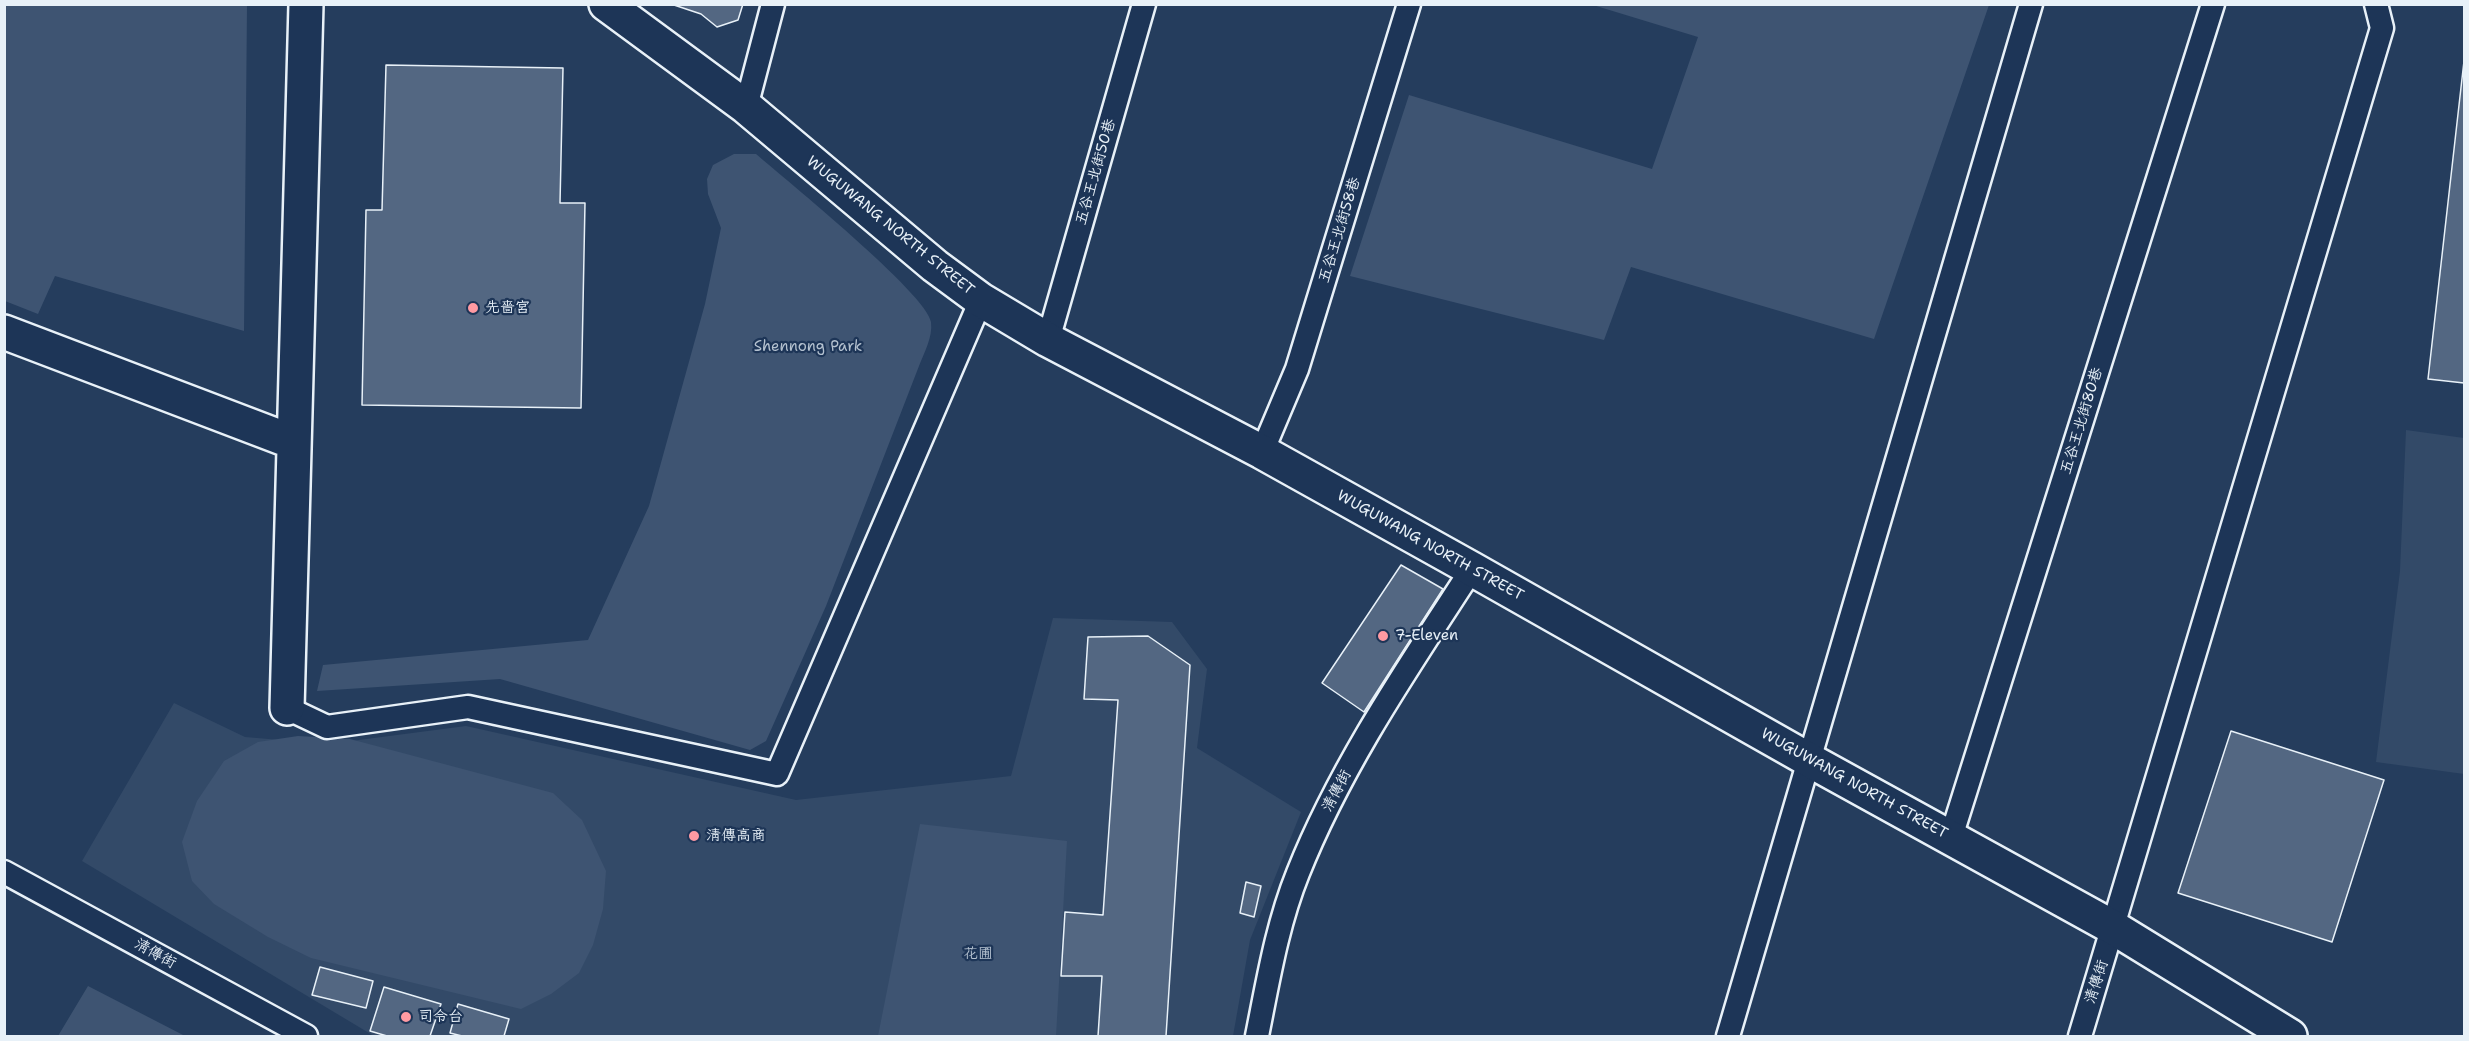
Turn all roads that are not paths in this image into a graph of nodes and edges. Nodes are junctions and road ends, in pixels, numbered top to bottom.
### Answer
1 (306, 4) edge
2 (606, 4) edge
3 (773, 4) edge
4 (1144, 4) edge
5 (1409, 4) edge
6 (2031, 4) edge
7 (2212, 4) edge
8 (2376, 4) edge
9 (746, 107) junction
10 (981, 300) junction
11 (4, 332) edge
12 (1048, 340) junction
13 (293, 442) junction
14 (1262, 452) junction
15 (1472, 569) junction
16 (287, 708) joint
17 (1811, 761) junction
18 (1952, 837) junction
19 (4, 872) edge
20 (2114, 928) junction
21 (306, 1036) edge
22 (1257, 1036) edge
23 (1728, 1036) edge
24 (2080, 1036) edge
25 (2290, 1036) edge

1 - 13 street
2 - 9 street, WUGUWANG NORTH STREET
3 - 9 lane
4 - 12 lane, 五谷王北街50巷
5 - 14 lane, 五谷王北街58巷
6 - 17 lane
7 - 18 lane, 五谷王北街80巷
8 - 20 lane, 清傳街
9 - 10 street, WUGUWANG NORTH STREET
10 - 12 street, WUGUWANG NORTH STREET
10 - 16 lane
11 - 13 street
12 - 14 street, WUGUWANG NORTH STREET
13 - 16 street
14 - 15 street, WUGUWANG NORTH STREET
15 - 17 street, WUGUWANG NORTH STREET
15 - 22 lane, 清傳街
17 - 18 street, WUGUWANG NORTH STREET
17 - 23 lane
18 - 20 street, WUGUWANG NORTH STREET
19 - 21 lane, 清傳街
20 - 24 lane, 清傳街
20 - 25 street, WUGUWANG NORTH STREET

